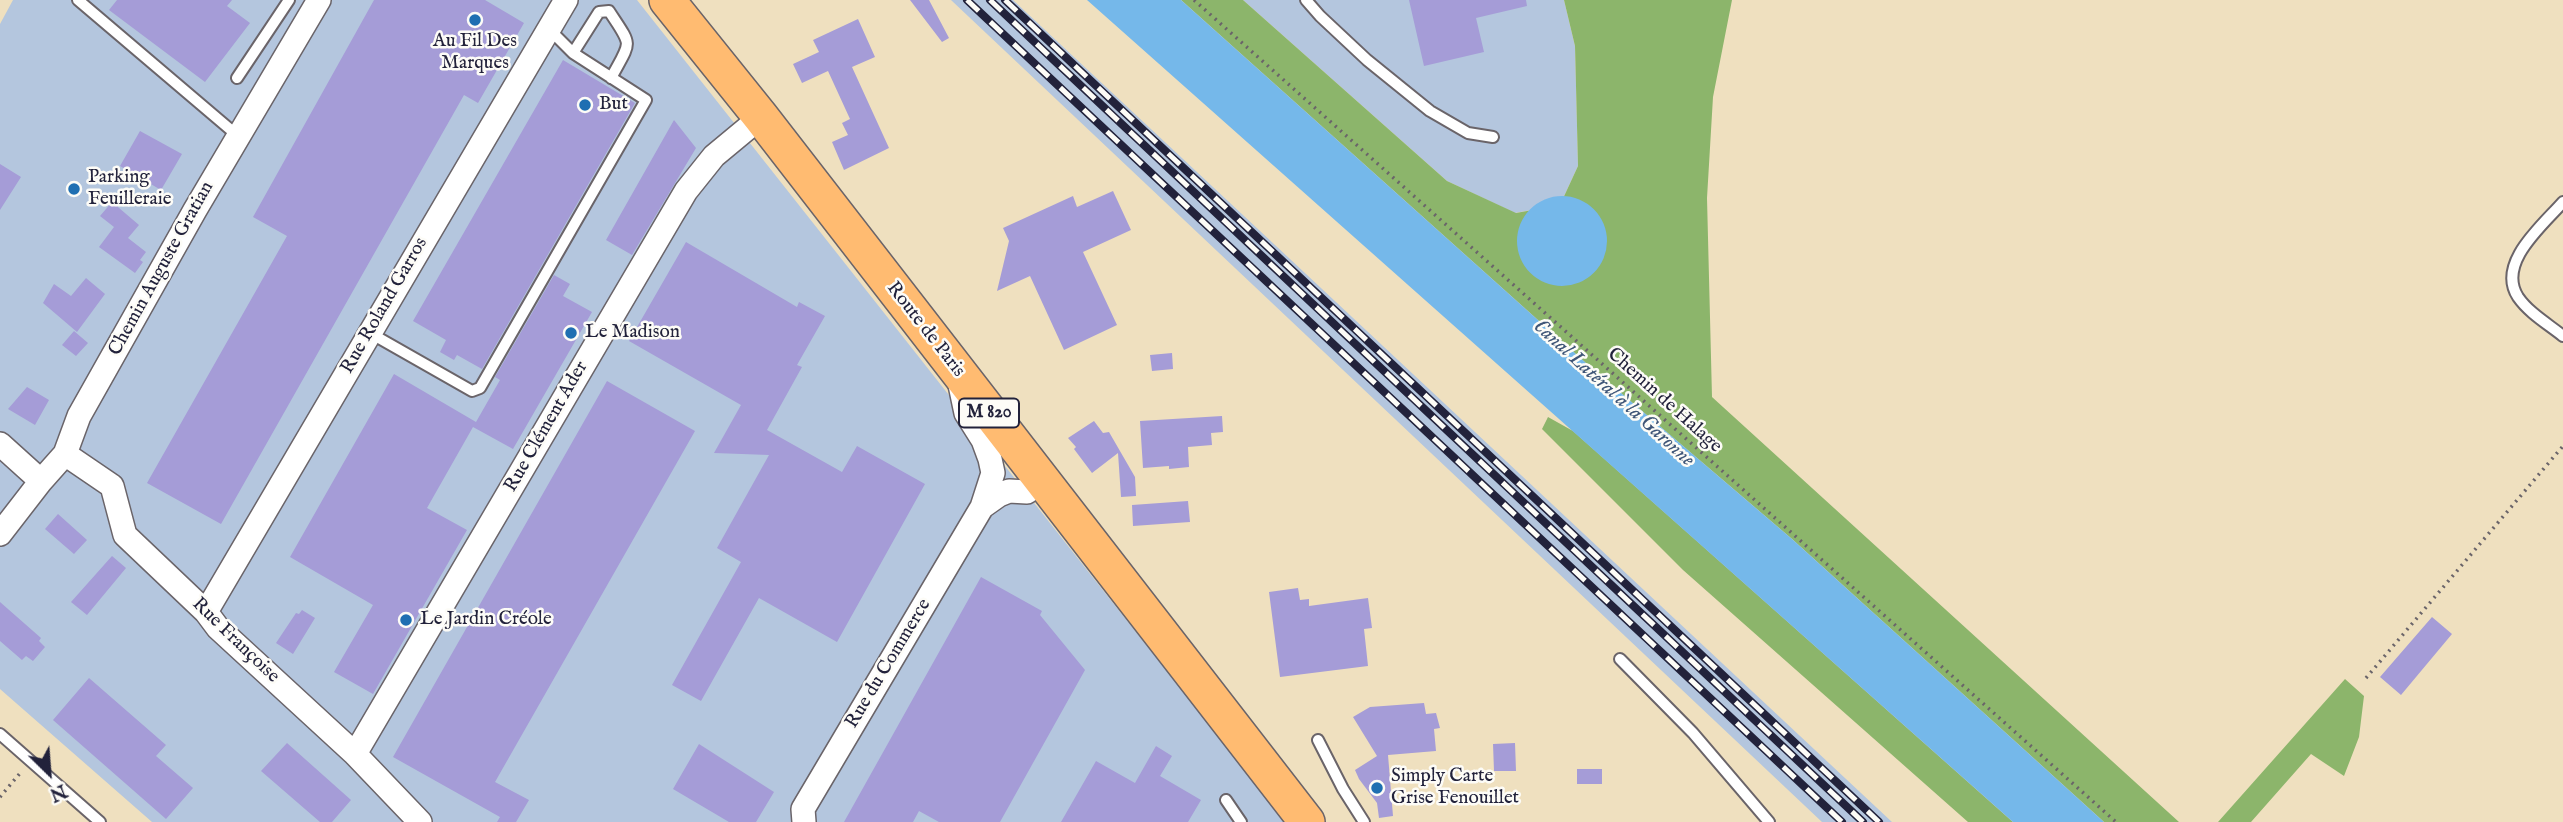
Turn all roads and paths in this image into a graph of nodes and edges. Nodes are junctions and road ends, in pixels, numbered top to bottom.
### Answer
1 (78, 0) edge
2 (289, 0) edge
3 (319, 0) edge
4 (566, 0) edge
5 (1194, 0) edge
6 (1306, 0) edge
7 (669, 2) edge
8 (548, 28) junction
9 (573, 53) junction
10 (237, 78) dead end
11 (611, 78) junction
12 (761, 117) junction
13 (238, 136) junction
14 (1493, 137) dead end
15 (2563, 202) edge
16 (369, 333) junction
17 (2563, 336) edge
18 (956, 370) junction
19 (0, 444) edge
20 (2563, 446) edge
21 (65, 454) junction
22 (41, 481) junction
23 (1042, 481) junction
24 (982, 507) junction
25 (0, 534) edge
26 (206, 612) junction
27 (1620, 659) dead end
28 (2366, 678) dead end
29 (0, 734) edge
30 (1318, 740) dead end
31 (355, 754) junction
32 (31, 761) junction
33 (0, 797) edge
34 (1226, 800) dead end
35 (100, 822) edge
36 (420, 822) edge
37 (804, 822) edge
38 (1241, 822) edge
39 (1307, 822) edge
40 (1364, 822) edge
41 (1769, 822) edge
42 (2116, 822) edge

1 - 13 lane
2 - 10 lane
3 - 13 street, Chemin Auguste Gratian
4 - 8 street, Rue Roland Garros
5 - 42 path, Chemin de Halage
6 - 14 lane
7 - 12 main road, Route de Paris / M 820
8 - 9 lane
8 - 16 street, Rue Roland Garros
9 - 11 lane
9 - 11 lane
11 - 16 lane
12 - 18 main road, Route de Paris / M 820
12 - 31 street, Rue Clément Ader
13 - 21 street, Chemin Auguste Gratian
15 - 17 lane
16 - 26 street, Rue Roland Garros
18 - 23 main road, Route de Paris / M 820
18 - 24 street, Rue du Commerce
19 - 22 street
20 - 28 path
21 - 22 street, Chemin Auguste Gratian
21 - 26 street, Rue Françoise
22 - 25 street, Chemin Auguste Gratian
23 - 24 street
23 - 39 main road, Route de Paris / M 820
24 - 37 street, Rue du Commerce
26 - 31 street, Rue Françoise
27 - 41 lane
29 - 32 lane
30 - 40 lane
31 - 36 street, Rue Françoise
32 - 33 path
32 - 35 lane
34 - 38 lane

